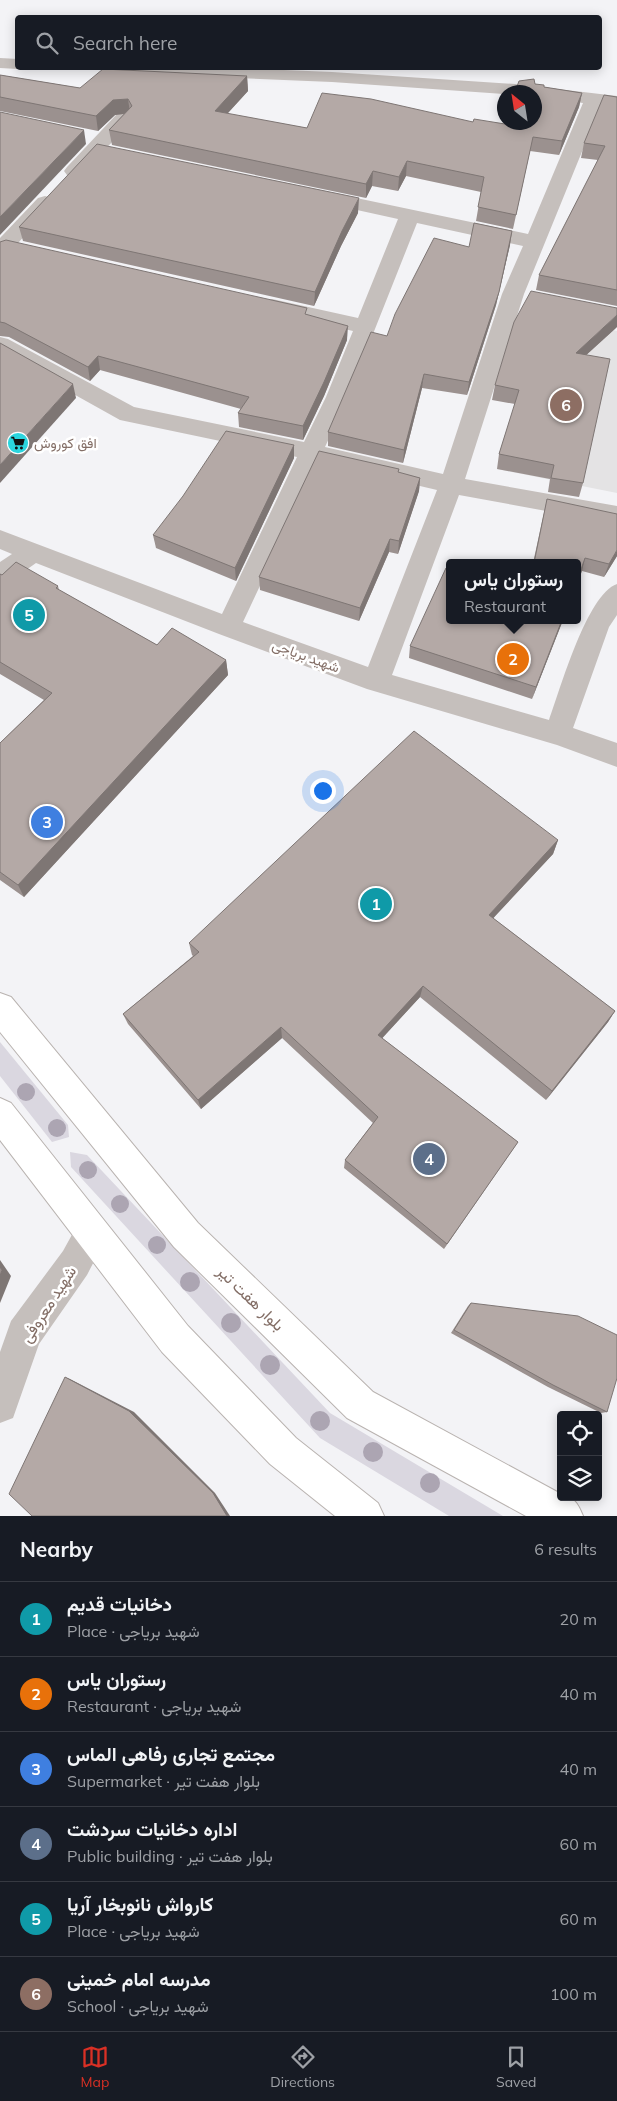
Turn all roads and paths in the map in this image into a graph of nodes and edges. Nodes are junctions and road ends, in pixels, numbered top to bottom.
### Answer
1 (0, 63) edge
2 (15, 64) edge
3 (167, 70) edge
4 (594, 99) junction
5 (617, 102) edge
6 (123, 119) edge
7 (305, 193) edge
8 (410, 215) junction
9 (535, 242) junction
10 (9, 248) edge
11 (252, 301) edge
12 (366, 327) junction
13 (0, 344) edge
14 (312, 452) junction
15 (451, 485) junction
16 (617, 515) edge
17 (0, 539) edge
18 (33, 552) junction
19 (0, 575) edge
20 (617, 594) edge
21 (228, 628) junction
22 (376, 681) junction
23 (557, 734) junction
24 (616, 753) edge
25 (0, 1008) edge
26 (0, 1114) edge
27 (91, 1234) junction
28 (0, 1405) edge
29 (365, 1516) edge
30 (564, 1516) edge

1 - 2 street
3 - 4 street
4 - 5 street
4 - 9 street
6 - 10 street
7 - 8 street
8 - 9 street
8 - 12 street
9 - 15 street
11 - 12 street
12 - 14 street
13 - 14 street
14 - 15 street
14 - 21 street
15 - 16 street
15 - 22 street
17 - 18 street, شهید بریاجی
18 - 19 street
18 - 21 street, شهید بریاجی
20 - 23 street
21 - 22 street, شهید بریاجی
22 - 23 street, شهید بریاجی
23 - 24 street, شهید بریاجی
25 - 30 main road, بلوار هفت تیر
26 - 27 main road
27 - 28 street, شهید معروفی
27 - 29 main road

